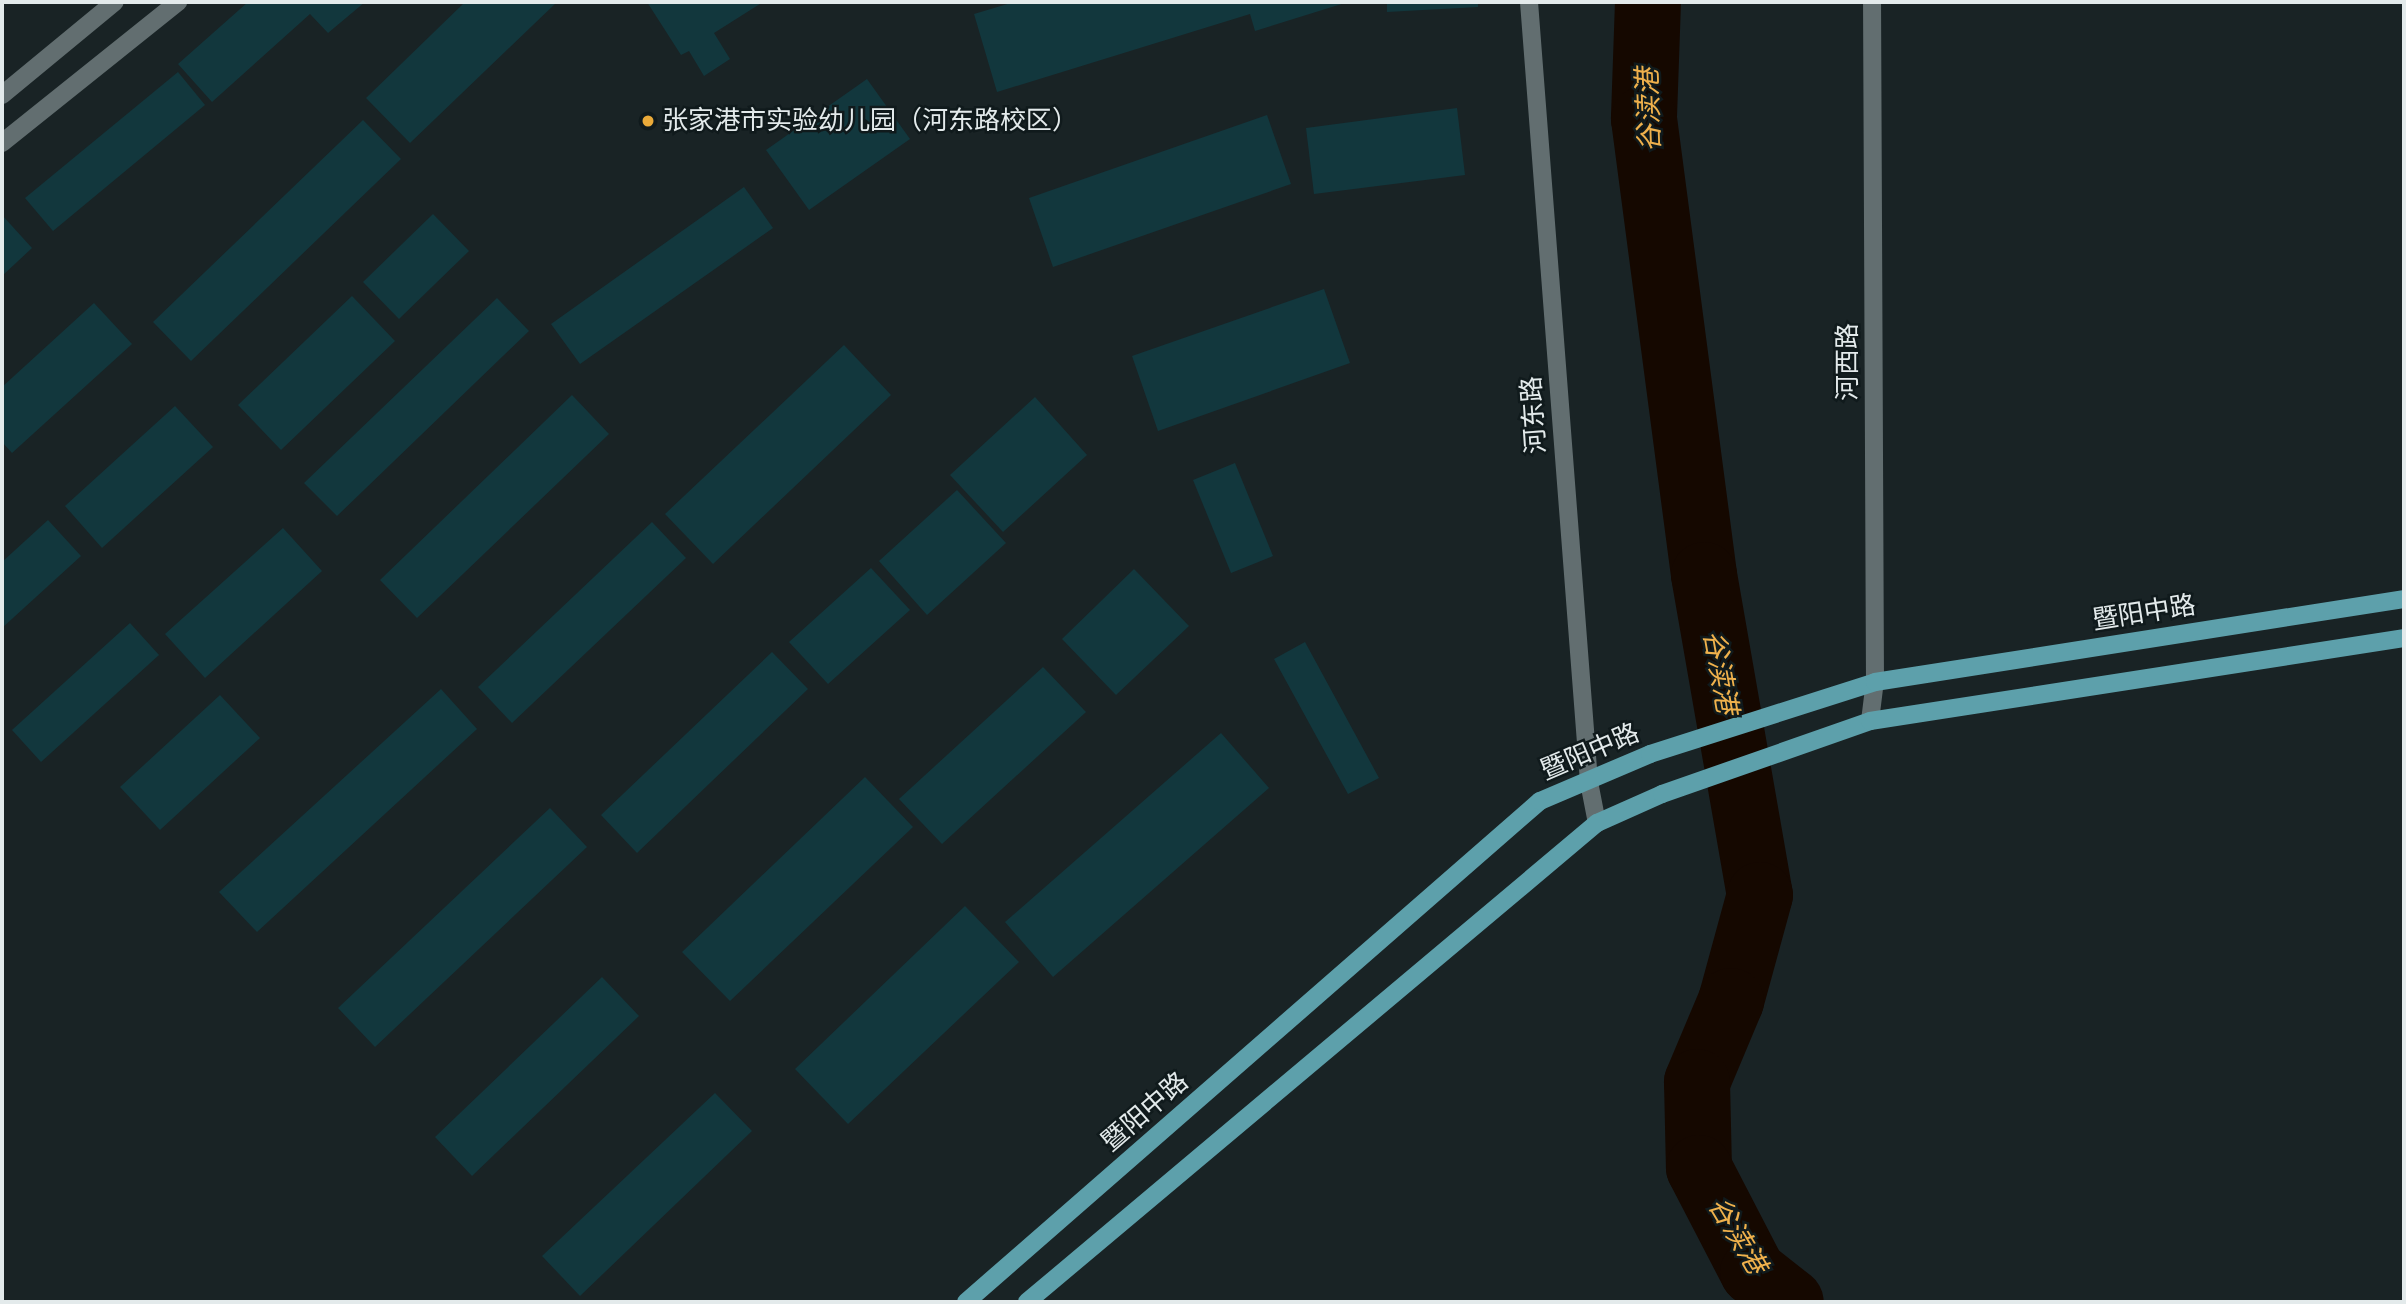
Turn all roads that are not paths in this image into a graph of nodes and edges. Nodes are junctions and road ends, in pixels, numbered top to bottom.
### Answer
1 (115, 2) edge
2 (178, 2) edge
3 (1529, 2) edge
4 (1872, 2) edge
5 (2, 95) edge
6 (2, 143) edge
7 (2404, 599) edge
8 (2404, 638) edge
9 (1875, 682) junction
10 (1870, 721) junction
11 (1589, 782) junction
12 (1597, 823) junction
13 (966, 1302) edge
14 (1027, 1302) edge

1 - 5 street
2 - 6 street
3 - 11 street, 河东路
4 - 9 street, 河西路
7 - 9 main road, 暨阳中路
8 - 10 main road
9 - 10 street, 河西路
9 - 11 main road, 暨阳中路
10 - 12 main road
11 - 12 street, 河东路
11 - 13 main road, 暨阳中路
12 - 14 main road

